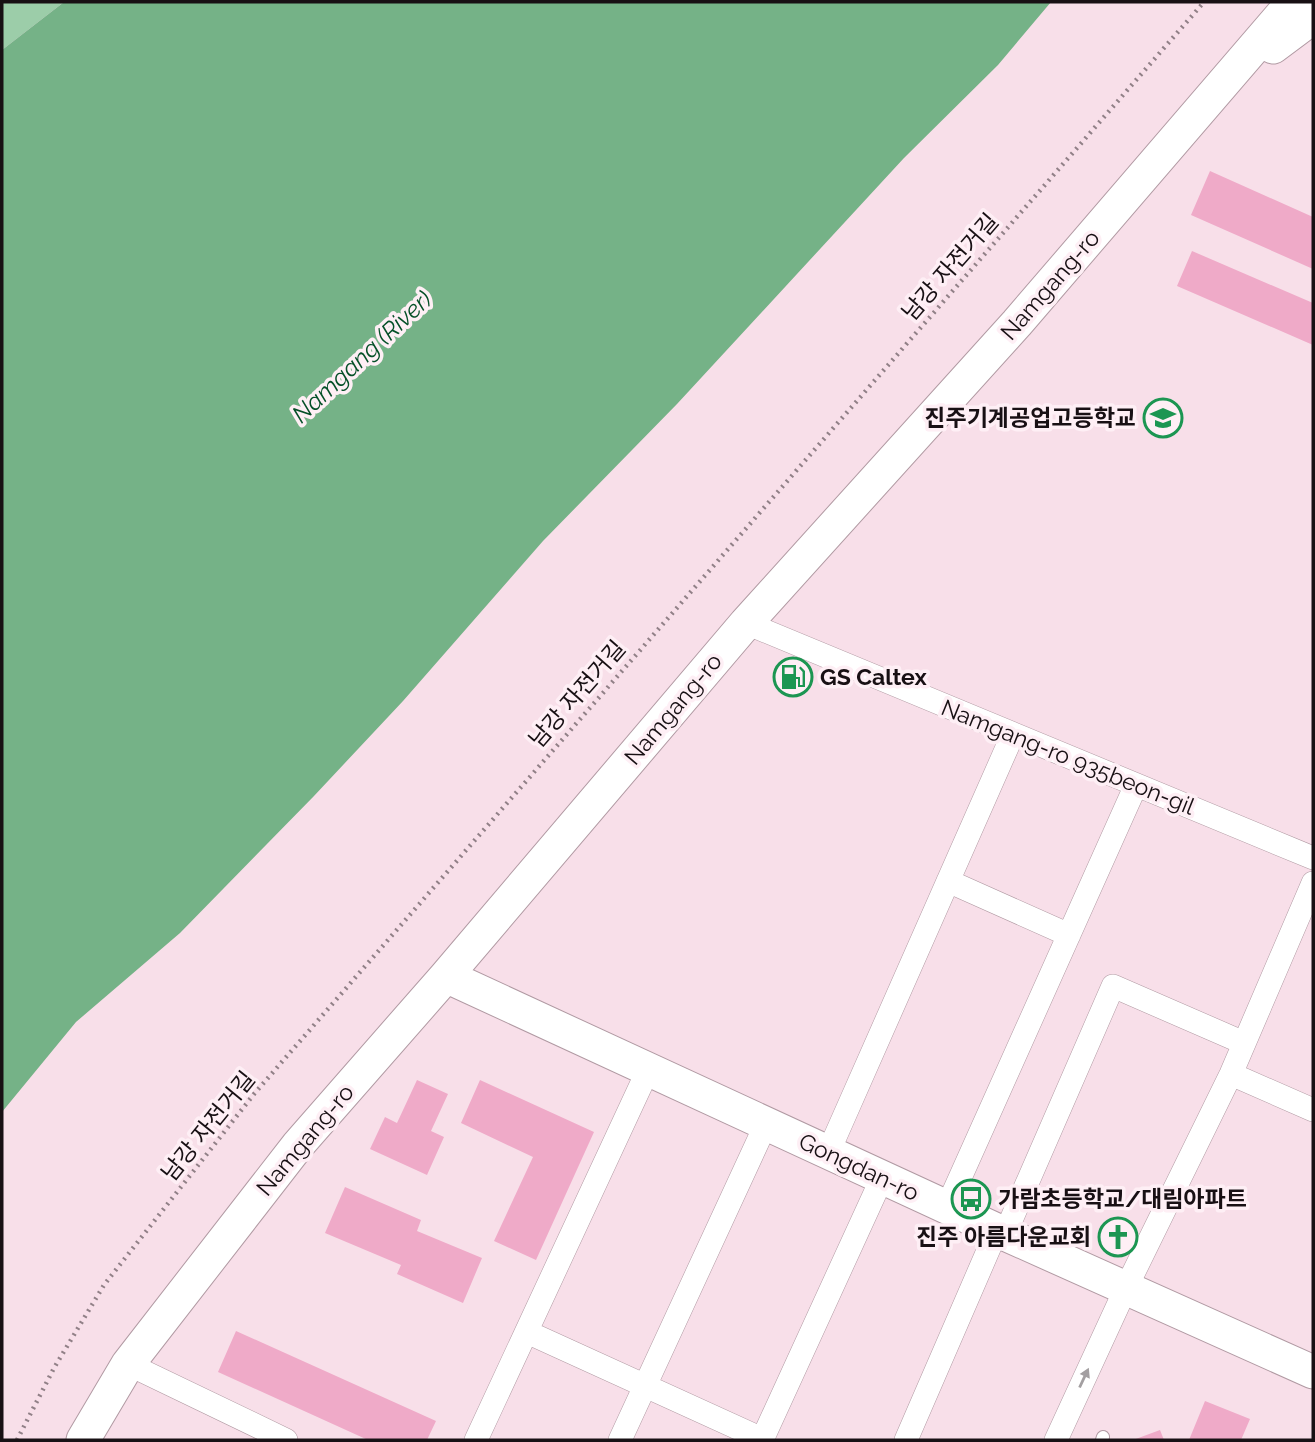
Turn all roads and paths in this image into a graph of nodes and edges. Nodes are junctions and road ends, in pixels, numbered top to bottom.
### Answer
1 (1204, 2) edge
2 (1274, 2) edge
3 (1293, 2) edge
4 (1313, 17) edge
5 (1220, 89) junction
6 (746, 623) junction
7 (1013, 734) junction
8 (1136, 785) junction
9 (1313, 858) edge
10 (948, 881) junction
11 (1313, 883) edge
12 (1069, 935) junction
13 (446, 976) junction
14 (1244, 1043) junction
15 (648, 1070) junction
16 (1231, 1073) junction
17 (1313, 1110) edge
18 (766, 1124) junction
19 (828, 1153) junction
20 (883, 1178) junction
21 (947, 1208) junction
22 (1001, 1232) junction
23 (1126, 1288) junction
24 (527, 1332) junction
25 (128, 1364) junction
26 (1313, 1371) edge
27 (645, 1386) junction
28 (18, 1440) edge
29 (83, 1440) edge
30 (285, 1440) edge
31 (476, 1440) edge
32 (620, 1440) edge
33 (763, 1440) edge
34 (906, 1440) edge
35 (1056, 1440) edge

1 - 28 path, 남강 자전거길
2 - 5 street
3 - 5 street, Namgang-ro
4 - 5 street
5 - 6 street, Namgang-ro
6 - 7 street, Namgang-ro 935beon-gil
6 - 13 street, Namgang-ro
7 - 8 street, Namgang-ro 935beon-gil
7 - 10 street
8 - 9 street, Namgang-ro 935beon-gil
8 - 12 street
10 - 12 street
10 - 19 street
11 - 14 street
12 - 21 street
13 - 15 street, Gongdan-ro
13 - 25 street, Namgang-ro
14 - 16 street
14 - 22 street
15 - 18 street, Gongdan-ro
15 - 24 street
16 - 17 street
16 - 23 street
18 - 19 street, Gongdan-ro
18 - 27 street
19 - 20 street, Gongdan-ro
20 - 21 street, Gongdan-ro
20 - 33 street
21 - 22 street, Gongdan-ro
22 - 23 street, Gongdan-ro
22 - 34 street
23 - 26 street, Gongdan-ro
35 -> 23 street
24 - 27 street
24 - 31 street
25 - 29 street, Namgang-ro
25 - 30 street
27 - 32 street
27 - 33 street

